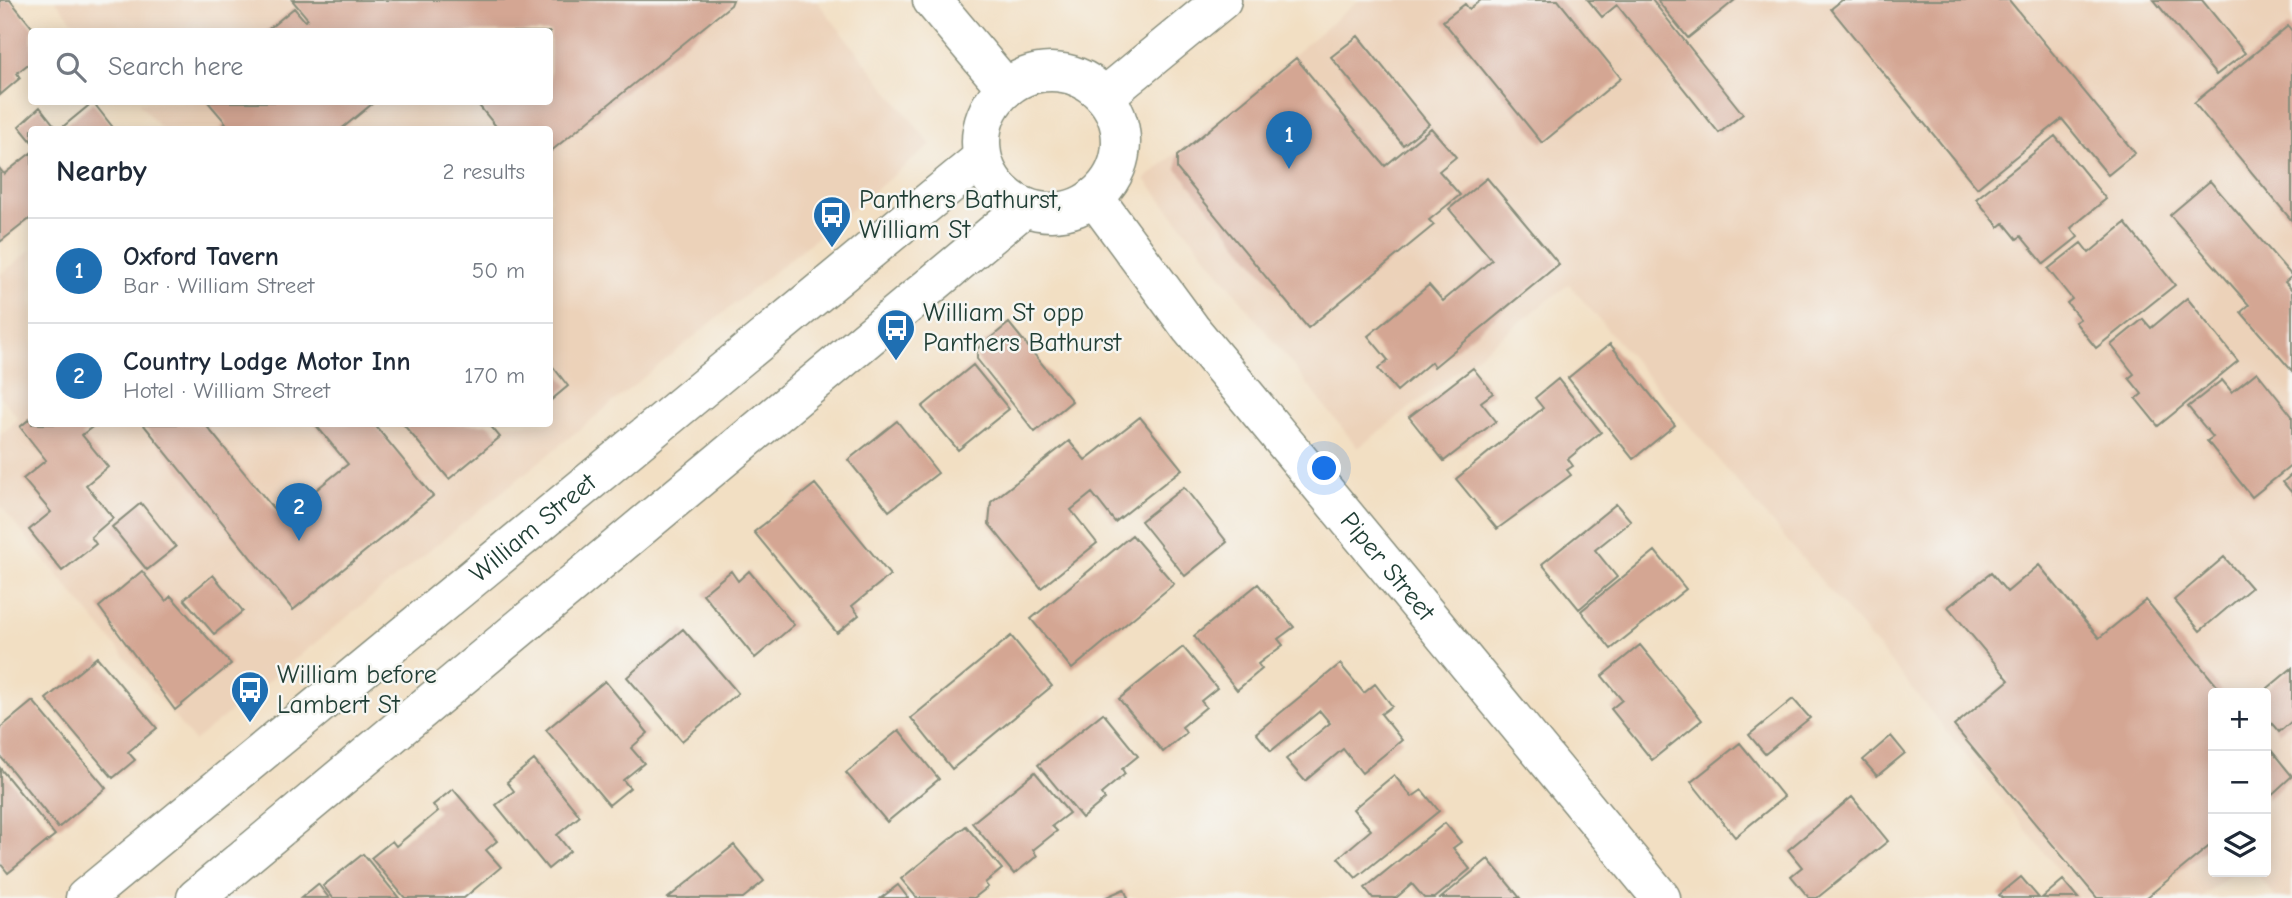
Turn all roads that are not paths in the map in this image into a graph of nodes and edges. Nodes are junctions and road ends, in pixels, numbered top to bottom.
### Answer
1 (932, 0) edge
2 (1222, 0) edge
3 (1006, 88) junction
4 (1105, 96) junction
5 (982, 158) junction
6 (1094, 197) junction
7 (1025, 207) junction
8 (85, 898) edge
9 (195, 898) edge
10 (1661, 898) edge

1 - 3 street
2 - 4 street
3 - 4 street
3 - 5 street
4 - 6 street
5 - 7 street
5 - 8 street, William Street
6 - 7 street
6 - 10 street, Piper Street
7 - 9 street

